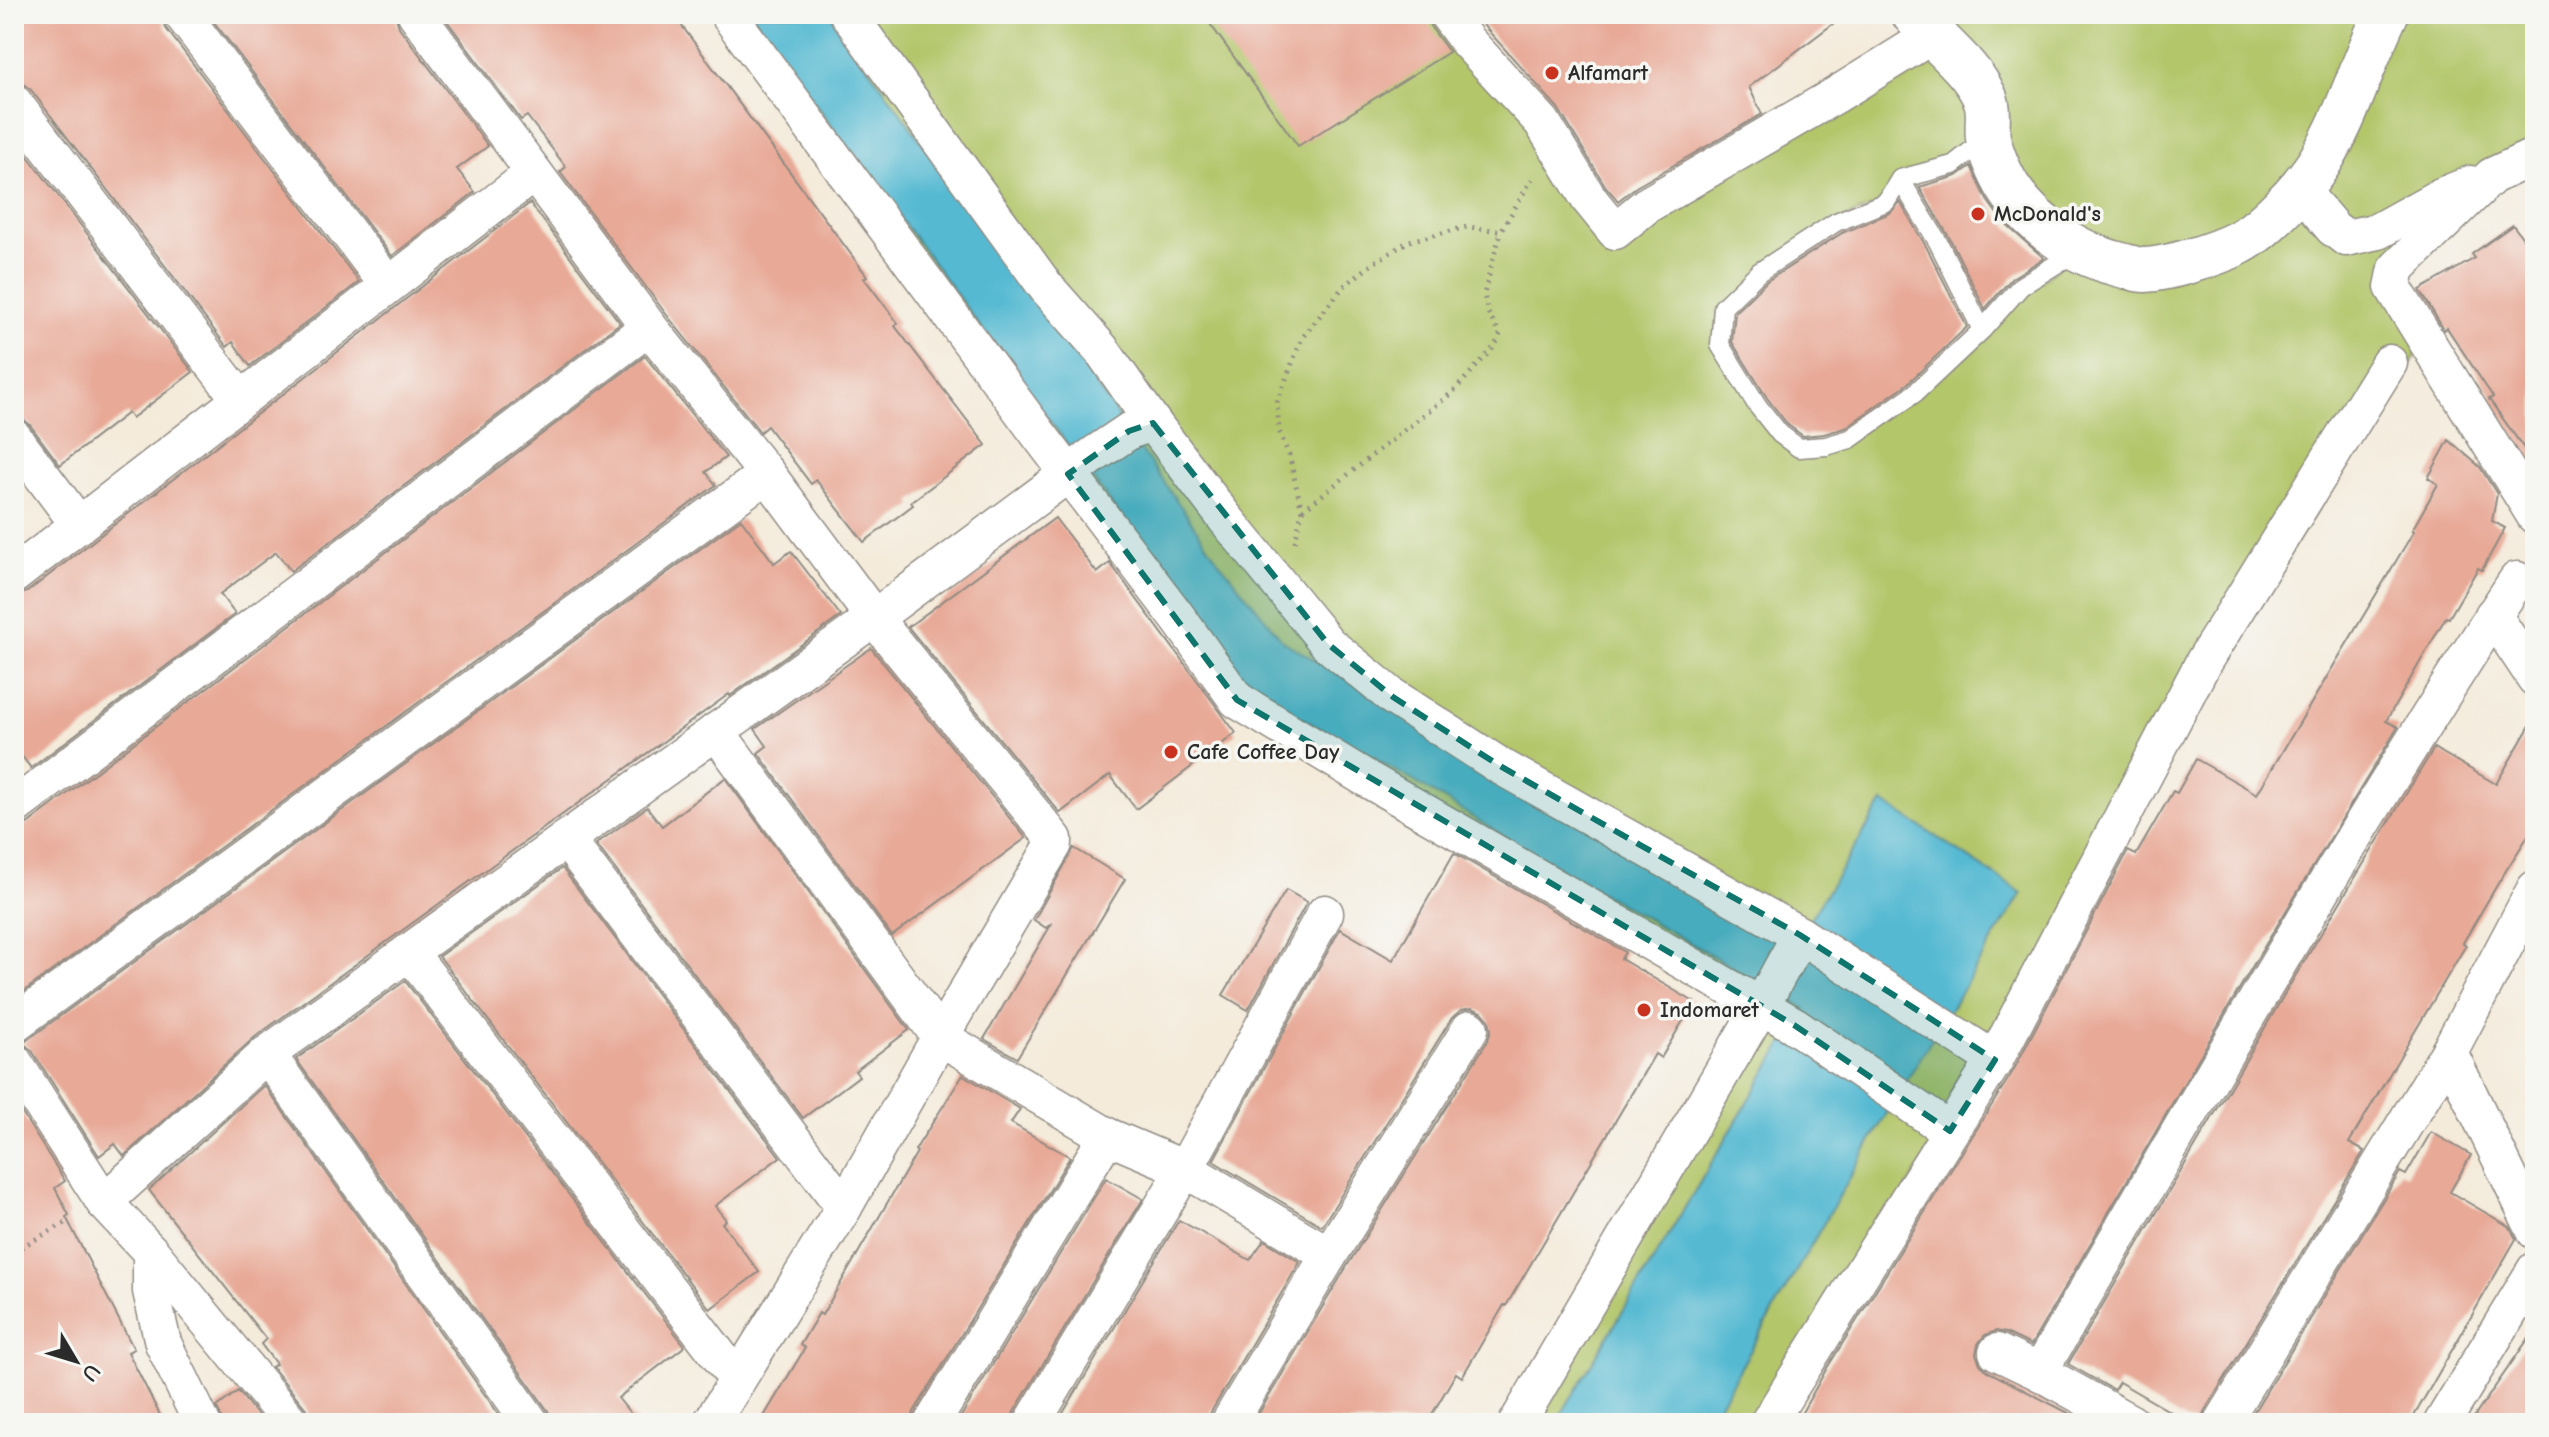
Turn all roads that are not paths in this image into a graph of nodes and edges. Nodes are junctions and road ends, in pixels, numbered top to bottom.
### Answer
1 (182, 14) edge
2 (416, 14) edge
3 (728, 14) edge
4 (848, 14) edge
5 (1447, 14) edge
6 (2386, 14) edge
7 (1922, 25) edge
8 (14, 103) edge
9 (1988, 137) junction
10 (2535, 156) edge
11 (534, 173) junction
12 (2492, 176) junction
13 (1900, 179) junction
14 (2299, 188) junction
15 (2080, 250) junction
16 (388, 285) junction
17 (649, 327) junction
18 (1982, 330) junction
19 (2389, 363) dead end
20 (240, 399) junction
21 (1153, 423) junction
22 (14, 438) edge
23 (767, 474) junction
24 (1068, 474) junction
25 (2535, 516) edge
26 (79, 525) junction
27 (14, 575) edge
28 (2517, 580) dead end
29 (2493, 615) junction
30 (874, 618) junction
31 (2535, 678) edge
32 (716, 731) junction
33 (14, 807) edge
34 (566, 839) junction
35 (2535, 889) edge
36 (1325, 913) dead end
37 (1800, 935) junction
38 (409, 952) junction
39 (1761, 1006) junction
40 (14, 1024) edge
41 (1470, 1029) dead end
42 (940, 1037) junction
43 (2449, 1052) junction
44 (267, 1054) junction
45 (1995, 1060) junction
46 (14, 1062) edge
47 (1950, 1131) junction
48 (1107, 1136) junction
49 (1185, 1169) junction
50 (104, 1202) junction
51 (844, 1207) junction
52 (2535, 1231) edge
53 (151, 1252) junction
54 (1329, 1255) junction
55 (2535, 1270) edge
56 (1997, 1352) dead end
57 (2039, 1372) junction
58 (737, 1379) junction
59 (202, 1423) edge
60 (291, 1423) edge
61 (531, 1423) edge
62 (711, 1423) edge
63 (932, 1423) edge
64 (1032, 1423) edge
65 (1229, 1423) edge
66 (1517, 1423) edge
67 (1768, 1423) edge
68 (2131, 1423) edge
69 (2222, 1423) edge
70 (2442, 1423) edge

1 - 16 street
2 - 11 street
3 - 24 street
4 - 21 street
5 - 7 street
6 - 14 street
7 - 9 street
8 - 20 street
9 - 13 lane
9 - 15 street
10 - 12 street
11 - 16 street
11 - 17 street
12 - 14 street
12 - 25 street
13 - 18 lane
13 - 18 lane
14 - 15 street
15 - 18 lane
16 - 20 street
17 - 23 street
17 - 33 street
19 - 45 street
20 - 26 street
21 - 24 street
21 - 37 street
22 - 26 street
23 - 30 street
23 - 40 street
24 - 30 street
24 - 39 street
26 - 27 street
28 - 29 street
29 - 31 street
29 - 57 street
30 - 32 street
30 - 42 street
32 - 34 street
32 - 42 street
34 - 38 street
34 - 51 street
35 - 43 street
36 - 49 street
37 - 39 street
37 - 45 street
38 - 44 street
38 - 58 street
39 - 47 street
39 - 66 street
41 - 54 street
42 - 48 street
42 - 51 street
43 - 52 street
43 - 69 street
44 - 50 street
44 - 61 street
45 - 47 street
46 - 50 street
47 - 67 street
48 - 49 street
48 - 63 street
49 - 54 street
49 - 64 street
50 - 53 street
51 - 58 street
53 - 59 street
53 - 60 street
54 - 65 street
55 - 70 street
56 - 57 street
57 - 68 street
58 - 62 street

